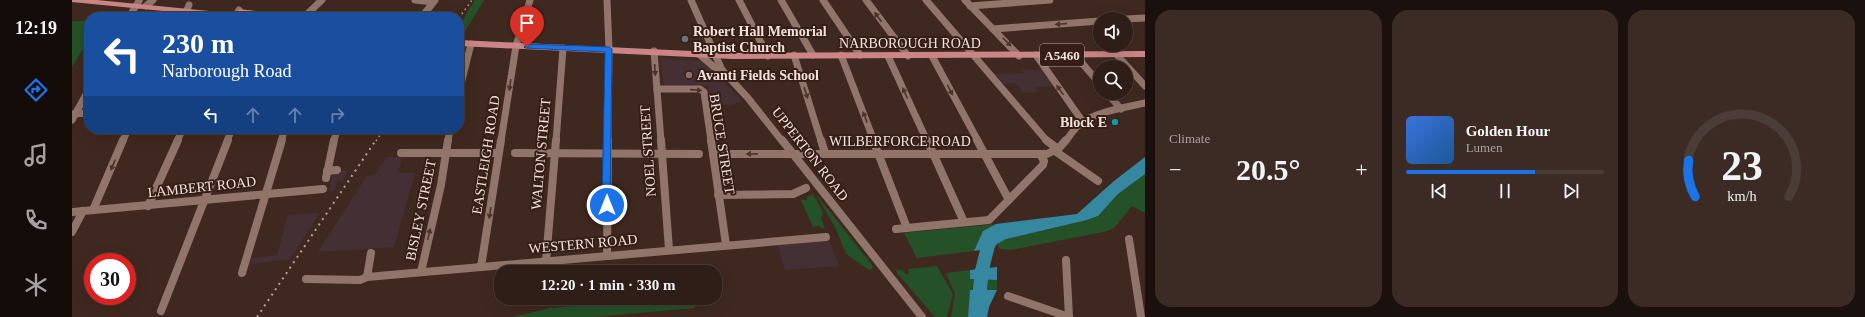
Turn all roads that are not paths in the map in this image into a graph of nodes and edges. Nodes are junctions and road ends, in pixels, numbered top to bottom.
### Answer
1 (72, 0) edge
2 (125, 0) edge
3 (322, 0) edge
4 (415, 0) edge
5 (530, 0) edge
6 (607, 0) edge
7 (691, 0) edge
8 (739, 0) edge
9 (781, 0) edge
10 (823, 0) edge
11 (866, 0) edge
12 (926, 0) edge
13 (965, 0) edge
14 (1050, 0) edge
15 (83, 1) edge
16 (434, 1) edge
17 (137, 3) junction
18 (150, 3) edge
19 (970, 6) junction
20 (314, 8) junction
21 (187, 11) edge
22 (132, 12) edge
23 (203, 12) edge
24 (308, 12) edge
25 (312, 12) edge
26 (426, 12) edge
27 (1145, 18) edge
28 (1133, 19) edge
29 (1093, 22) edge
30 (993, 29) junction
31 (464, 43) edge
32 (471, 44) junction
33 (516, 46) junction
34 (563, 48) junction
35 (609, 49) junction
36 (654, 51) junction
37 (698, 54) junction
38 (1116, 54) junction
39 (1145, 54) edge
40 (714, 55) junction
41 (841, 55) junction
42 (860, 55) junction
43 (1036, 55) junction
44 (1075, 55) junction
45 (733, 56) junction
46 (768, 56) junction
47 (794, 56) junction
48 (813, 56) junction
49 (888, 56) junction
50 (908, 56) junction
51 (932, 56) junction
52 (975, 56) junction
53 (1019, 56) junction
54 (722, 68) junction
55 (464, 72) edge
56 (1093, 76) edge
57 (1145, 86) edge
58 (657, 90) junction
59 (84, 97) edge
60 (1113, 100) edge
61 (1145, 104) edge
62 (1121, 109) junction
63 (84, 114) edge
64 (73, 116) edge
65 (1083, 122) junction
66 (126, 134) edge
67 (181, 134) edge
68 (230, 134) edge
69 (283, 134) edge
70 (336, 134) edge
71 (449, 134) edge
72 (1056, 150) junction
73 (401, 153) dead end
74 (447, 153) junction
75 (498, 153) junction
76 (515, 153) dead end
77 (554, 153) junction
78 (608, 153) junction
79 (662, 153) junction
80 (791, 153) junction
81 (825, 153) junction
82 (699, 154) dead end
83 (713, 154) junction
84 (879, 154) junction
85 (932, 154) junction
86 (983, 154) junction
87 (1040, 154) junction
88 (337, 170) dead end
89 (1098, 181) dead end
90 (806, 188) dead end
91 (323, 189) dead end
92 (265, 194) junction
93 (718, 194) junction
94 (205, 200) junction
95 (1009, 200) junction
96 (148, 206) junction
97 (93, 210) junction
98 (72, 212) edge
99 (83, 212) junction
100 (964, 222) junction
101 (906, 228) junction
102 (896, 229) dead end
103 (72, 232) edge
104 (826, 237) dead end
105 (1129, 239) dead end
106 (726, 245) junction
107 (669, 250) junction
108 (371, 253) dead end
109 (607, 256) junction
110 (1066, 260) dead end
111 (546, 261) junction
112 (481, 267) junction
113 (242, 272) dead end
114 (421, 272) junction
115 (367, 277) junction
116 (306, 279) dead end
117 (1008, 296) dead end
118 (162, 312) dead end
119 (922, 317) edge
120 (1069, 317) edge
121 (1141, 317) edge

1 - 15 main road
2 - 17 main road
3 - 20 street
4 - 16 street
5 - 33 street, EASTLEIGH ROAD
6 - 35 street
7 - 40 street, UPPERTON ROAD
8 - 46 street
9 - 48 street
10 - 42 street
50 -> 11 street
12 - 52 street
13 - 19 street
14 - 19 street
15 - 17 main road
16 - 26 street
17 - 18 main road
17 - 22 street
18 - 21 main road
19 - 30 street
20 - 24 street
20 - 25 street
21 - 23 main road
27 - 28 street
29 -> 30 street
30 -> 53 street
31 - 32 main road, NARBOROUGH ROAD / A5460
32 - 33 main road, NARBOROUGH ROAD / A5460
32 - 55 street
33 - 34 main road, NARBOROUGH ROAD / A5460
33 -> 75 street, EASTLEIGH ROAD
34 - 35 main road, NARBOROUGH ROAD / A5460
34 - 77 street, WALTON STREET
35 - 36 main road, NARBOROUGH ROAD / A5460
35 - 78 street
36 - 37 main road, NARBOROUGH ROAD / A5460
36 -> 58 street, NOEL STREET
37 - 40 main road, NARBOROUGH ROAD / A5460
37 - 54 street
38 - 39 main road, NARBOROUGH ROAD / A5460
38 - 44 main road, NARBOROUGH ROAD / A5460
38 - 57 street
40 - 45 main road, NARBOROUGH ROAD / A5460
40 - 54 street, UPPERTON ROAD
41 - 42 main road, NARBOROUGH ROAD / A5460
41 - 48 main road, NARBOROUGH ROAD / A5460
84 -> 41 street
42 - 49 main road, NARBOROUGH ROAD / A5460
43 - 44 main road, NARBOROUGH ROAD / A5460
43 - 53 main road, NARBOROUGH ROAD / A5460
65 -> 43 street
44 - 56 street
45 - 46 main road, NARBOROUGH ROAD / A5460
45 - 54 street
46 - 47 main road, NARBOROUGH ROAD / A5460
47 - 48 main road, NARBOROUGH ROAD / A5460
47 -> 81 street
49 - 50 main road, NARBOROUGH ROAD / A5460
85 -> 49 street
50 - 51 main road, NARBOROUGH ROAD / A5460
51 - 52 main road, NARBOROUGH ROAD / A5460
51 -> 86 street
52 - 53 main road, NARBOROUGH ROAD / A5460
52 - 72 street
54 - 80 street, UPPERTON ROAD
58 - 79 street, NOEL STREET
58 -> 83 street, BRUCE STREET
59 - 64 street
60 - 62 street
61 - 62 street
62 - 65 street
63 - 64 street
65 - 72 street
66 -> 97 street
67 - 96 street
68 - 94 street
69 - 92 street
70 - 88 street
71 - 74 street, BISLEY STREET
72 - 87 street
72 - 89 street
73 - 74 street
74 - 75 street
114 -> 74 street, BISLEY STREET
75 -> 112 street, EASTLEIGH ROAD
76 - 77 street
77 - 78 street
77 - 111 street, WALTON STREET
78 - 79 street
78 - 109 street
79 - 82 street
79 - 107 street, NOEL STREET
80 - 81 street, WILBERFORCE ROAD
80 -> 83 street, WILBERFORCE ROAD
80 - 119 street, UPPERTON ROAD
81 - 84 street, WILBERFORCE ROAD
83 - 93 street, BRUCE STREET
84 - 85 street, WILBERFORCE ROAD
84 - 101 street
85 - 86 street, WILBERFORCE ROAD
85 - 100 street
86 - 87 street, WILBERFORCE ROAD
86 - 95 street
87 - 95 street
90 - 93 street
91 - 92 street, LAMBERT ROAD
92 - 94 street, LAMBERT ROAD
92 - 113 street
93 - 106 street, BRUCE STREET
94 - 96 street, LAMBERT ROAD
94 - 118 street
95 - 100 street
96 - 97 street, LAMBERT ROAD
97 - 99 street, LAMBERT ROAD
98 - 99 street, LAMBERT ROAD
99 - 103 street
100 - 101 street
101 - 102 street
104 - 106 street, WESTERN ROAD
105 - 121 street
106 - 107 street, WESTERN ROAD
107 - 109 street, WESTERN ROAD
108 - 115 street
109 - 111 street, WESTERN ROAD
110 - 120 street
111 - 112 street, WESTERN ROAD
112 - 114 street, WESTERN ROAD
114 - 115 street, WESTERN ROAD
115 - 116 street, WESTERN ROAD
117 - 120 street

